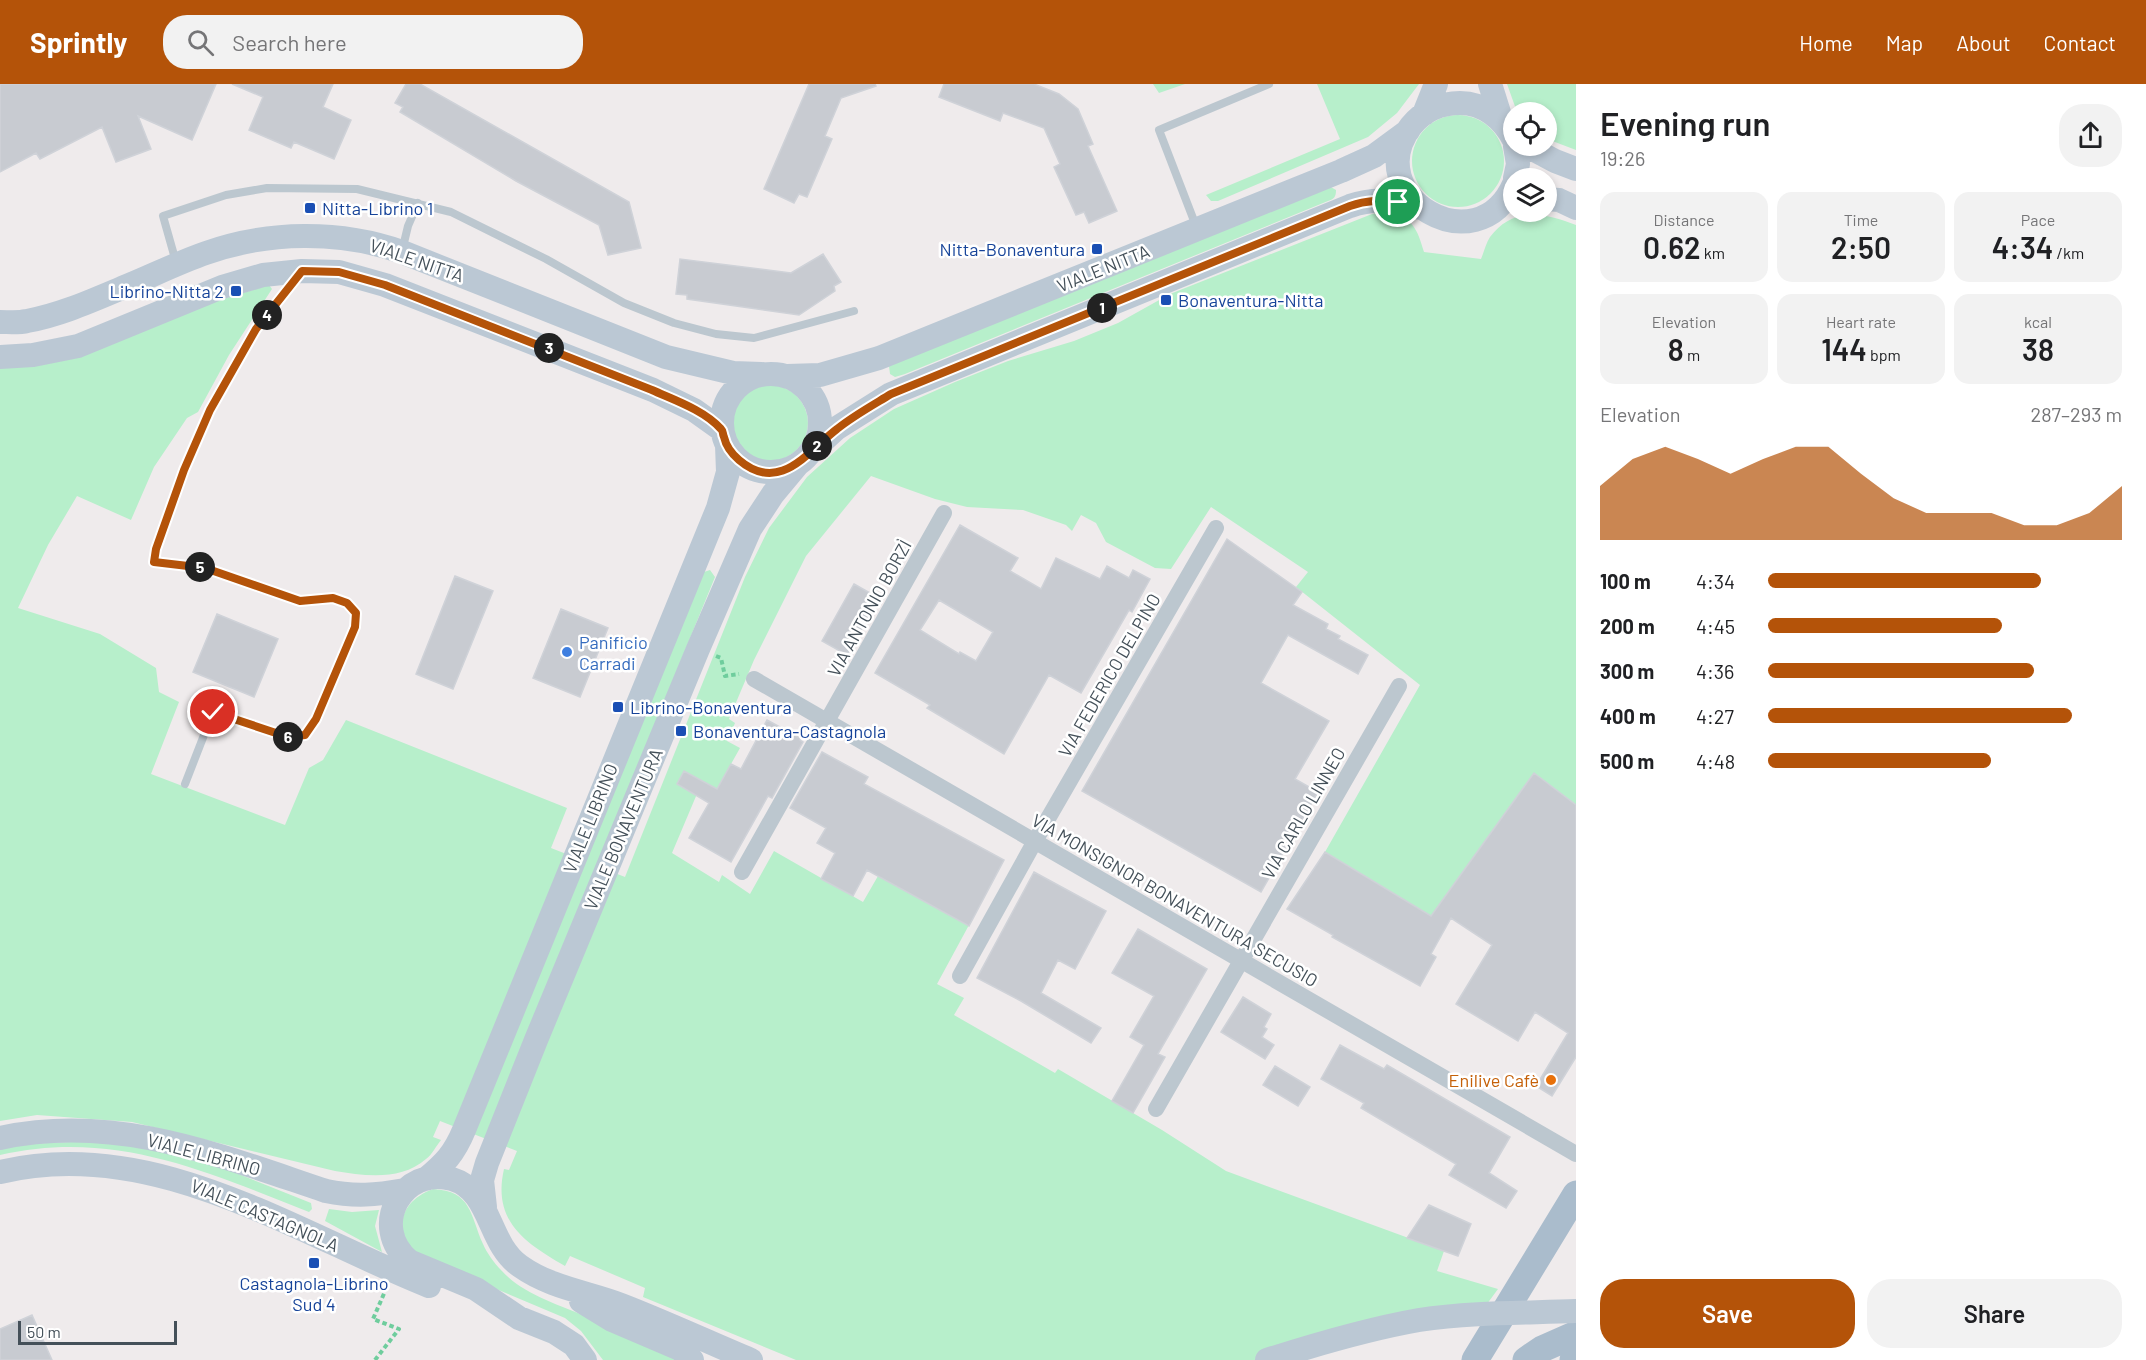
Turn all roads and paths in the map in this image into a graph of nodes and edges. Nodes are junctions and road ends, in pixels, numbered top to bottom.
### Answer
1 (1269, 84) edge
2 (1436, 84) edge
3 (1490, 84) edge
4 (1503, 113) edge
5 (1416, 122) junction
6 (1503, 127) edge
7 (1546, 156) edge
8 (1576, 169) edge
9 (1557, 200) edge
10 (418, 203) junction
11 (1503, 206) edge
12 (1420, 208) junction
13 (1576, 208) edge
14 (1197, 230) junction
15 (402, 252) junction
16 (177, 265) junction
17 (302, 271) junction
18 (854, 311) dead end
19 (0, 322) edge
20 (0, 357) edge
21 (761, 374) junction
22 (787, 376) junction
23 (724, 437) junction
24 (805, 457) junction
25 (944, 513) dead end
26 (1216, 528) dead end
27 (722, 658) dead end
28 (754, 679) joint
29 (1400, 686) dead end
30 (829, 721) junction
31 (185, 784) dead end
32 (1035, 841) junction
33 (742, 872) dead end
34 (1241, 961) junction
35 (960, 976) dead end
36 (1156, 1109) dead end
37 (0, 1138) edge
38 (1576, 1154) edge
39 (0, 1172) edge
40 (426, 1179) junction
41 (405, 1190) junction
42 (1576, 1194) edge
43 (484, 1207) junction
44 (388, 1283) dead end
45 (560, 1287) junction
46 (1576, 1311) edge
47 (519, 1318) junction
48 (1576, 1334) edge
49 (375, 1360) edge
50 (585, 1360) edge
51 (692, 1360) edge
52 (751, 1360) edge
53 (1267, 1360) edge
54 (1475, 1360) edge
55 (1526, 1360) edge

1 - 14 lane
2 - 5 main road
3 - 4 main road
5 - 6 main road
5 - 12 main road
5 - 14 main road, VIALE NITTA
7 - 8 main road
9 - 13 main road
10 - 15 lane
10 - 16 lane
10 - 18 lane
11 - 12 main road, VIALE BONAVENTURA
12 - 24 main road, VIALE BONAVENTURA
14 - 22 main road, VIALE NITTA
15 - 16 main road, VIALE NITTA
15 - 21 main road, VIALE NITTA
16 - 19 main road, VIALE NITTA
17 - 20 main road
17 - 23 main road
17 - 31 lane
21 - 22 main road
21 - 23 main road
22 - 24 main road
23 - 24 main road
23 - 40 main road, VIALE LIBRINO
24 - 43 main road, VIALE BONAVENTURA
25 - 30 street, VIA ANTONIO BORZÌ
26 - 32 street, VIA FEDERICO DELPINO
27 - 28 path
28 - 30 street, VIA MONSIGNOR BONAVENTURA SECUSIO
29 - 34 street, VIA CARLO LINNEO
30 - 32 street, VIA MONSIGNOR BONAVENTURA SECUSIO
30 - 33 street, VIA ANTONIO BORZÌ
32 - 34 street, VIA MONSIGNOR BONAVENTURA SECUSIO
32 - 35 street, VIA FEDERICO DELPINO
34 - 36 street, VIA CARLO LINNEO
34 - 38 street, VIA MONSIGNOR BONAVENTURA SECUSIO
37 - 41 main road, VIALE LIBRINO
39 - 47 main road, VIALE CASTAGNOLA
40 - 41 main road, VIALE LIBRINO
40 - 43 main road
41 - 47 main road
42 - 54 main road
43 - 45 main road
44 - 49 path
45 - 51 main road
45 - 52 main road
46 - 53 main road, bridge
47 - 50 main road
48 - 55 main road

